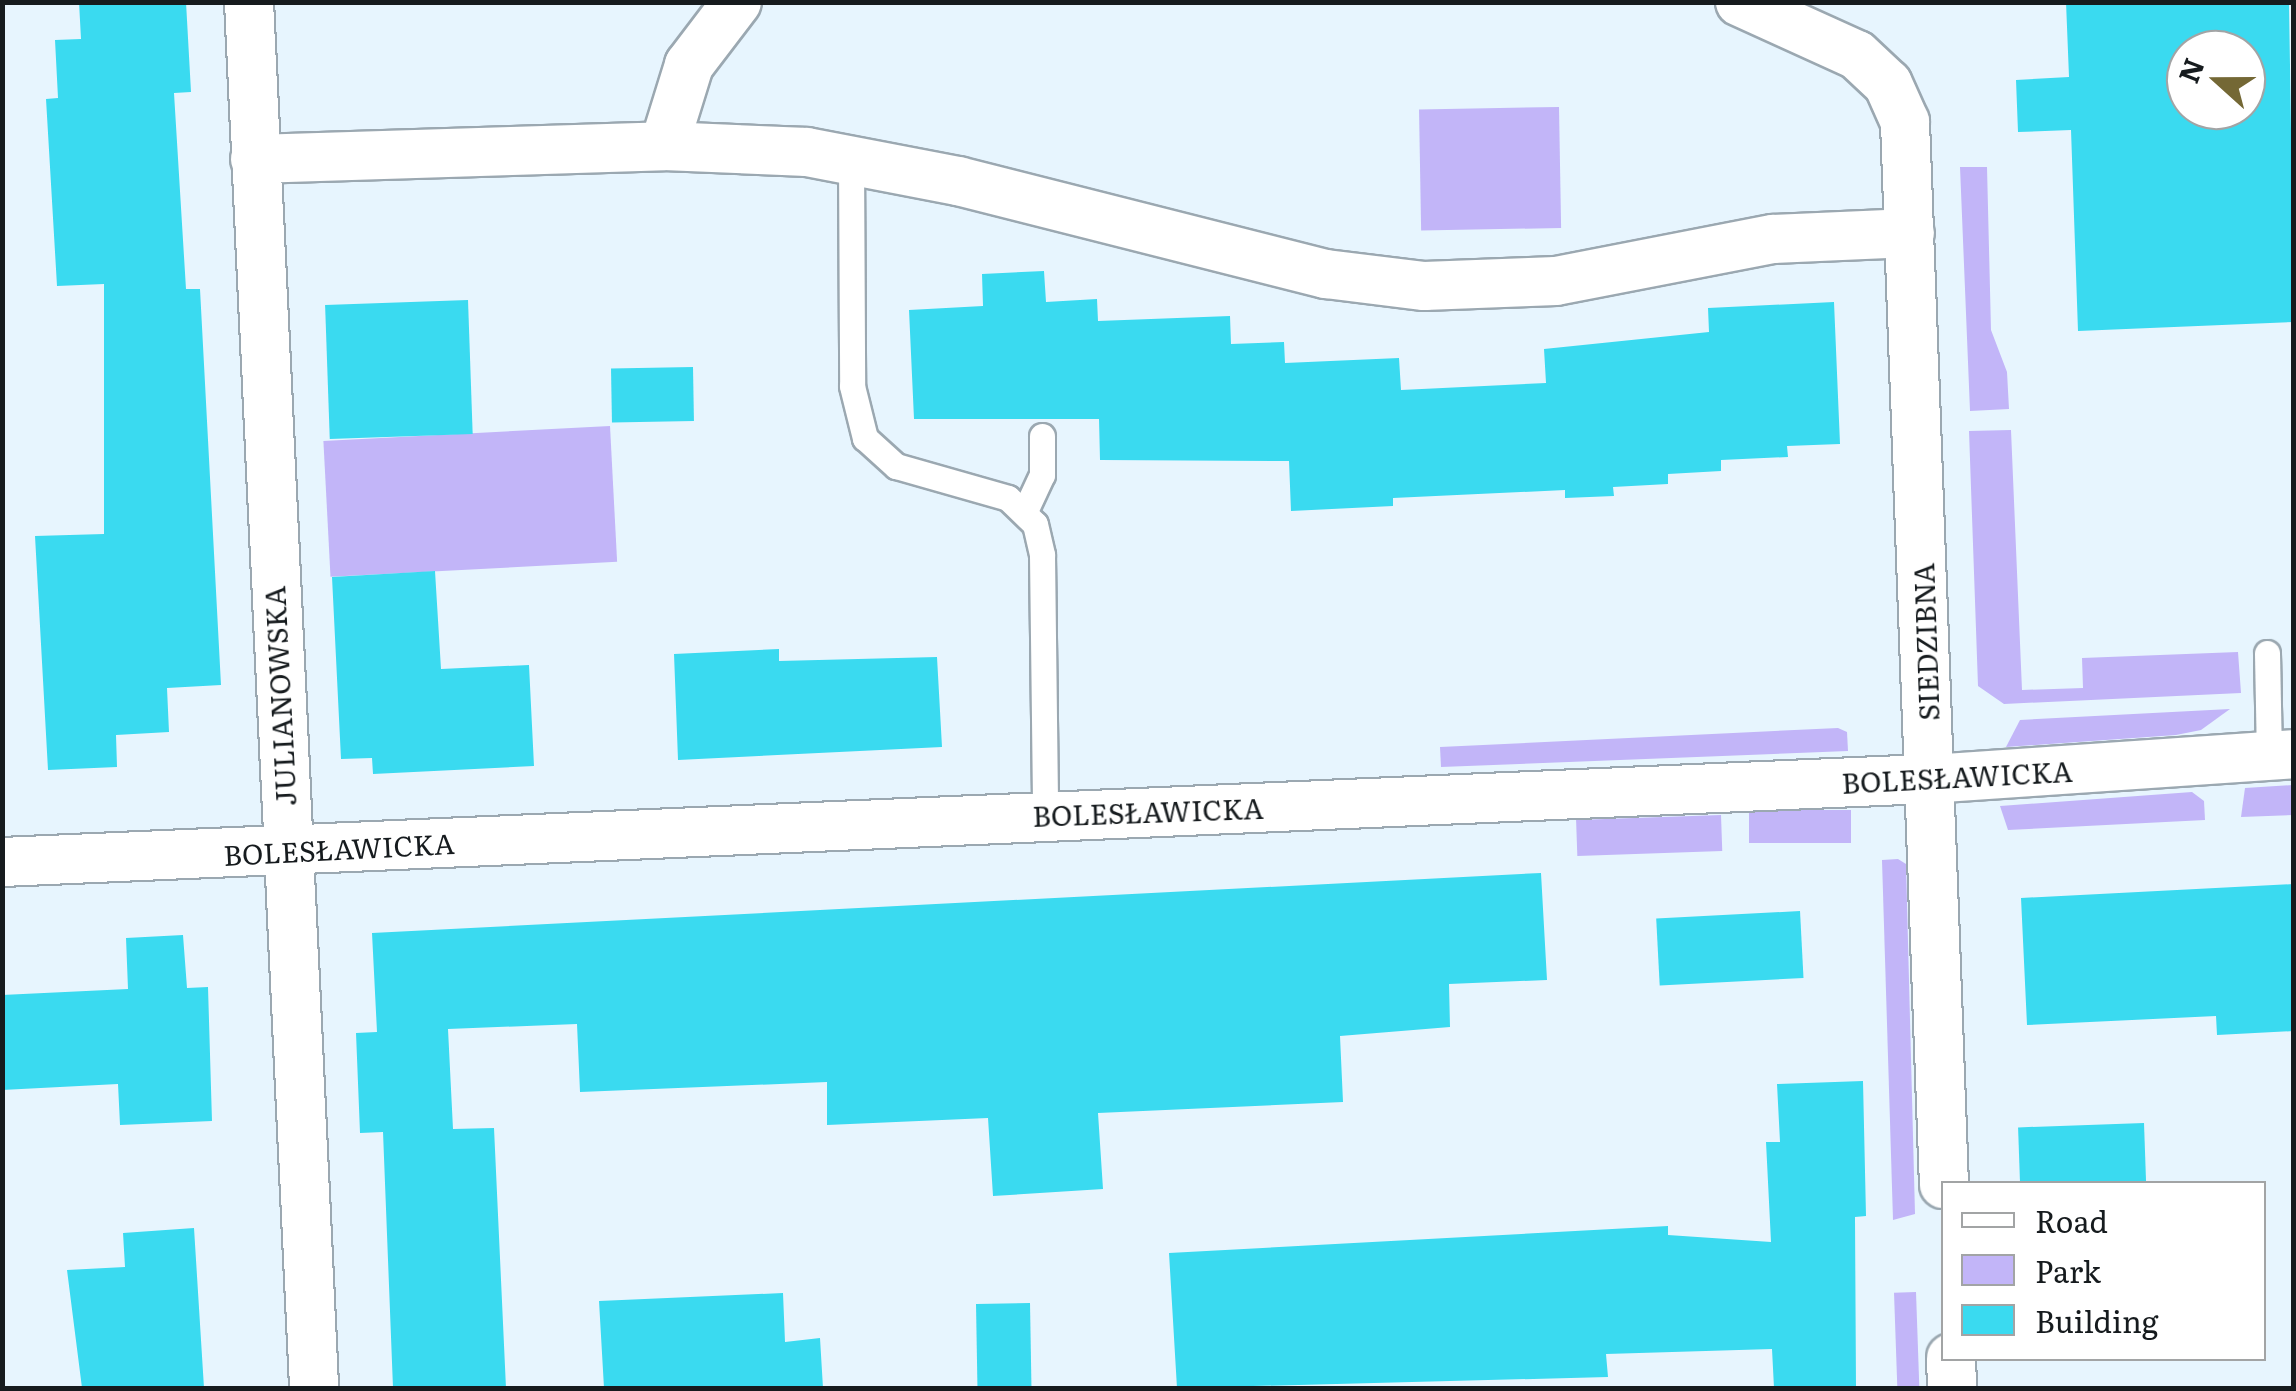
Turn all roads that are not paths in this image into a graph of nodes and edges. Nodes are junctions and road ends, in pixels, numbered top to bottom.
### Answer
1 (249, 2) edge
2 (737, 2) edge
3 (1740, 2) edge
4 (664, 146) junction
5 (256, 159) junction
6 (851, 159) junction
7 (1910, 232) junction
8 (1042, 436) dead end
9 (1025, 511) junction
10 (2267, 653) dead end
11 (2281, 754) edge
12 (1930, 779) junction
13 (1046, 815) junction
14 (286, 852) junction
15 (2, 862) edge
16 (1944, 1181) edge
17 (1951, 1361) edge
18 (314, 1388) edge
19 (1952, 1388) edge

1 - 5 street, JULIANOWSKA
2 - 4 street
3 - 7 street, SIEDZIBNA
4 - 5 street
4 - 6 street
5 - 14 street, JULIANOWSKA
6 - 7 street
6 - 9 lane
7 - 12 street, SIEDZIBNA
8 - 9 lane
9 - 13 lane
10 - 11 lane
11 - 12 street, BOLESŁAWICKA
12 - 13 street, BOLESŁAWICKA
12 - 16 street, SIEDZIBNA
13 - 14 street, BOLESŁAWICKA
14 - 15 street, BOLESŁAWICKA
14 - 18 street, JULIANOWSKA
17 - 19 street

